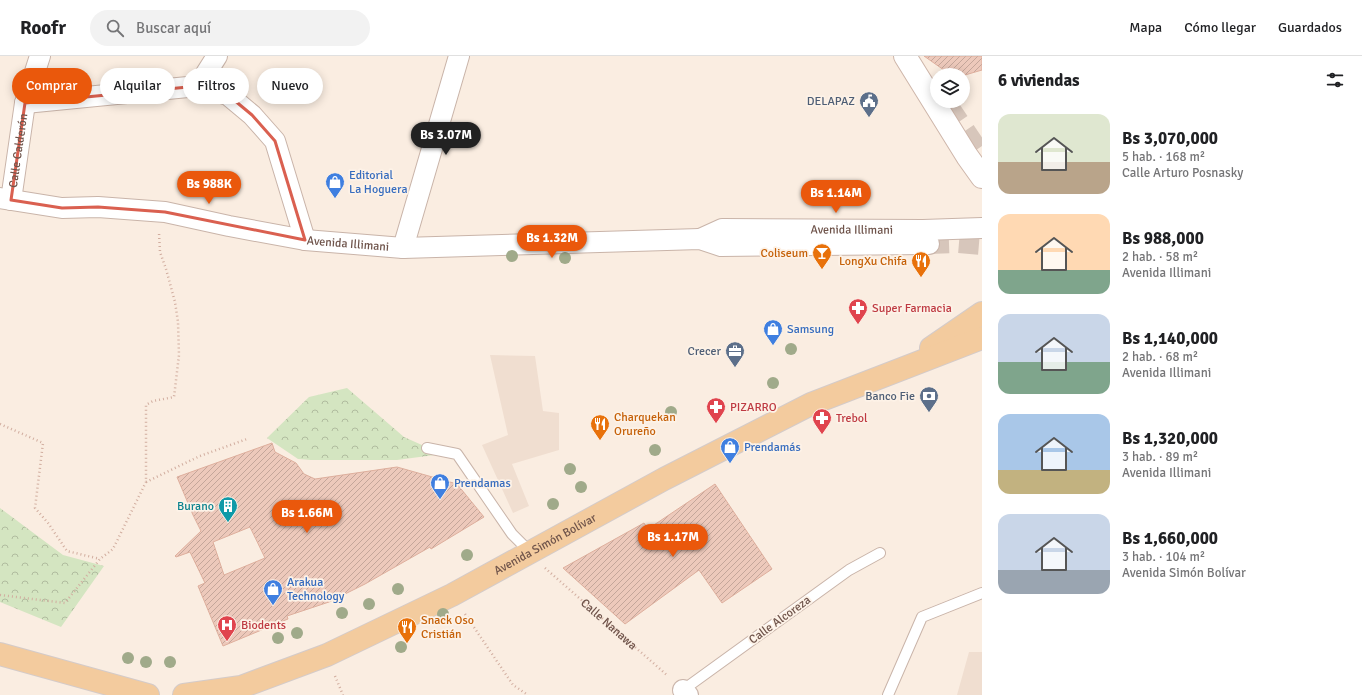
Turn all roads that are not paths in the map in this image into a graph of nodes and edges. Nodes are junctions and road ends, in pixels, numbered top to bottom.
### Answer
1 (40, 56) edge
2 (217, 56) edge
3 (459, 56) edge
4 (904, 56) edge
5 (36, 68) edge
6 (209, 68) edge
7 (183, 87) edge
8 (92, 96) edge
9 (25, 104) edge
10 (239, 104) edge
11 (981, 172) edge
12 (5, 199) edge
13 (982, 228) edge
14 (700, 239) junction
15 (305, 240) junction
16 (929, 244) tunnel mouth
17 (403, 248) junction
18 (982, 313) edge
19 (982, 338) edge
20 (899, 370) junction
21 (427, 448) dead end
22 (530, 552) junction
23 (880, 553) dead end
24 (982, 593) edge
25 (0, 654) edge
26 (686, 692) edge
27 (148, 695) edge
28 (184, 695) edge
29 (888, 695) edge

1 - 5 street, Calle Calderón
2 - 6 street
3 - 17 street
4 - 11 main road
7 - 8 street
9 - 12 street, Calle Calderón
10 - 15 street
12 - 15 street, Avenida Illimani
13 - 14 street, Avenida Illimani
14 - 16 street, Avenida Illimani
14 - 17 street, Avenida Illimani
15 - 17 street, Avenida Illimani
18 - 20 main road
19 - 20 main road
20 - 22 main road, Avenida Simón Bolívar
21 - 22 lane
22 - 28 main road, Avenida Simón Bolívar
23 - 26 lane, Calle Alcoreza
24 - 29 lane
25 - 27 main road

